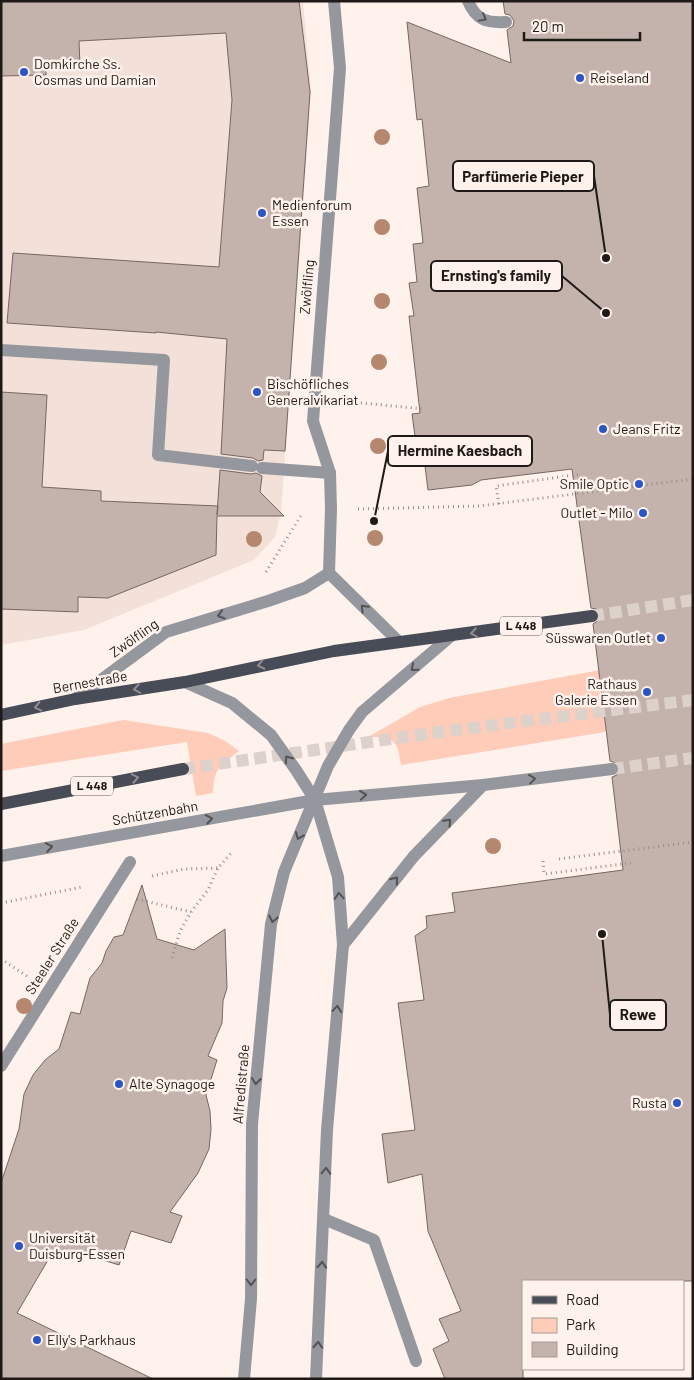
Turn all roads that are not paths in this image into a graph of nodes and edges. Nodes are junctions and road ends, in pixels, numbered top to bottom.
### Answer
1 (334, 1) edge
2 (468, 1) edge
3 (506, 22) dead end
4 (1, 350) edge
5 (330, 473) junction
6 (329, 574) junction
7 (592, 616) tunnel mouth
8 (451, 636) junction
9 (399, 642) junction
10 (185, 682) junction
11 (75, 699) junction
12 (1, 715) edge
13 (183, 769) tunnel mouth
14 (612, 769) tunnel mouth
15 (483, 785) junction
16 (314, 800) junction
17 (1, 804) edge
18 (1, 856) edge
19 (130, 862) dead end
20 (342, 945) junction
21 (1, 1066) edge
22 (324, 1219) junction
23 (416, 1361) dead end
24 (241, 1378) edge
25 (316, 1379) edge

1 - 5 street, Zwölfling
2 -> 3 street
4 - 5 street
5 - 6 street, Zwölfling
9 -> 6 street
6 -> 11 street, Zwölfling
7 -> 8 main road, L 448
8 - 9 main road, L 448
8 -> 16 street
9 -> 10 main road, L 448
10 -> 11 main road, Bernestraße / L 448
16 -> 10 street
11 -> 12 main road, Bernestraße / L 448
17 -> 13 main road, L 448
15 -> 14 street, Schützenbahn
16 -> 15 street, Schützenbahn
20 -> 15 street
18 -> 16 street, Schützenbahn
20 -> 16 street
16 -> 24 street, Alfredistraße
19 - 21 street, Steeler Straße
22 -> 20 street
22 - 23 street
25 -> 22 street

